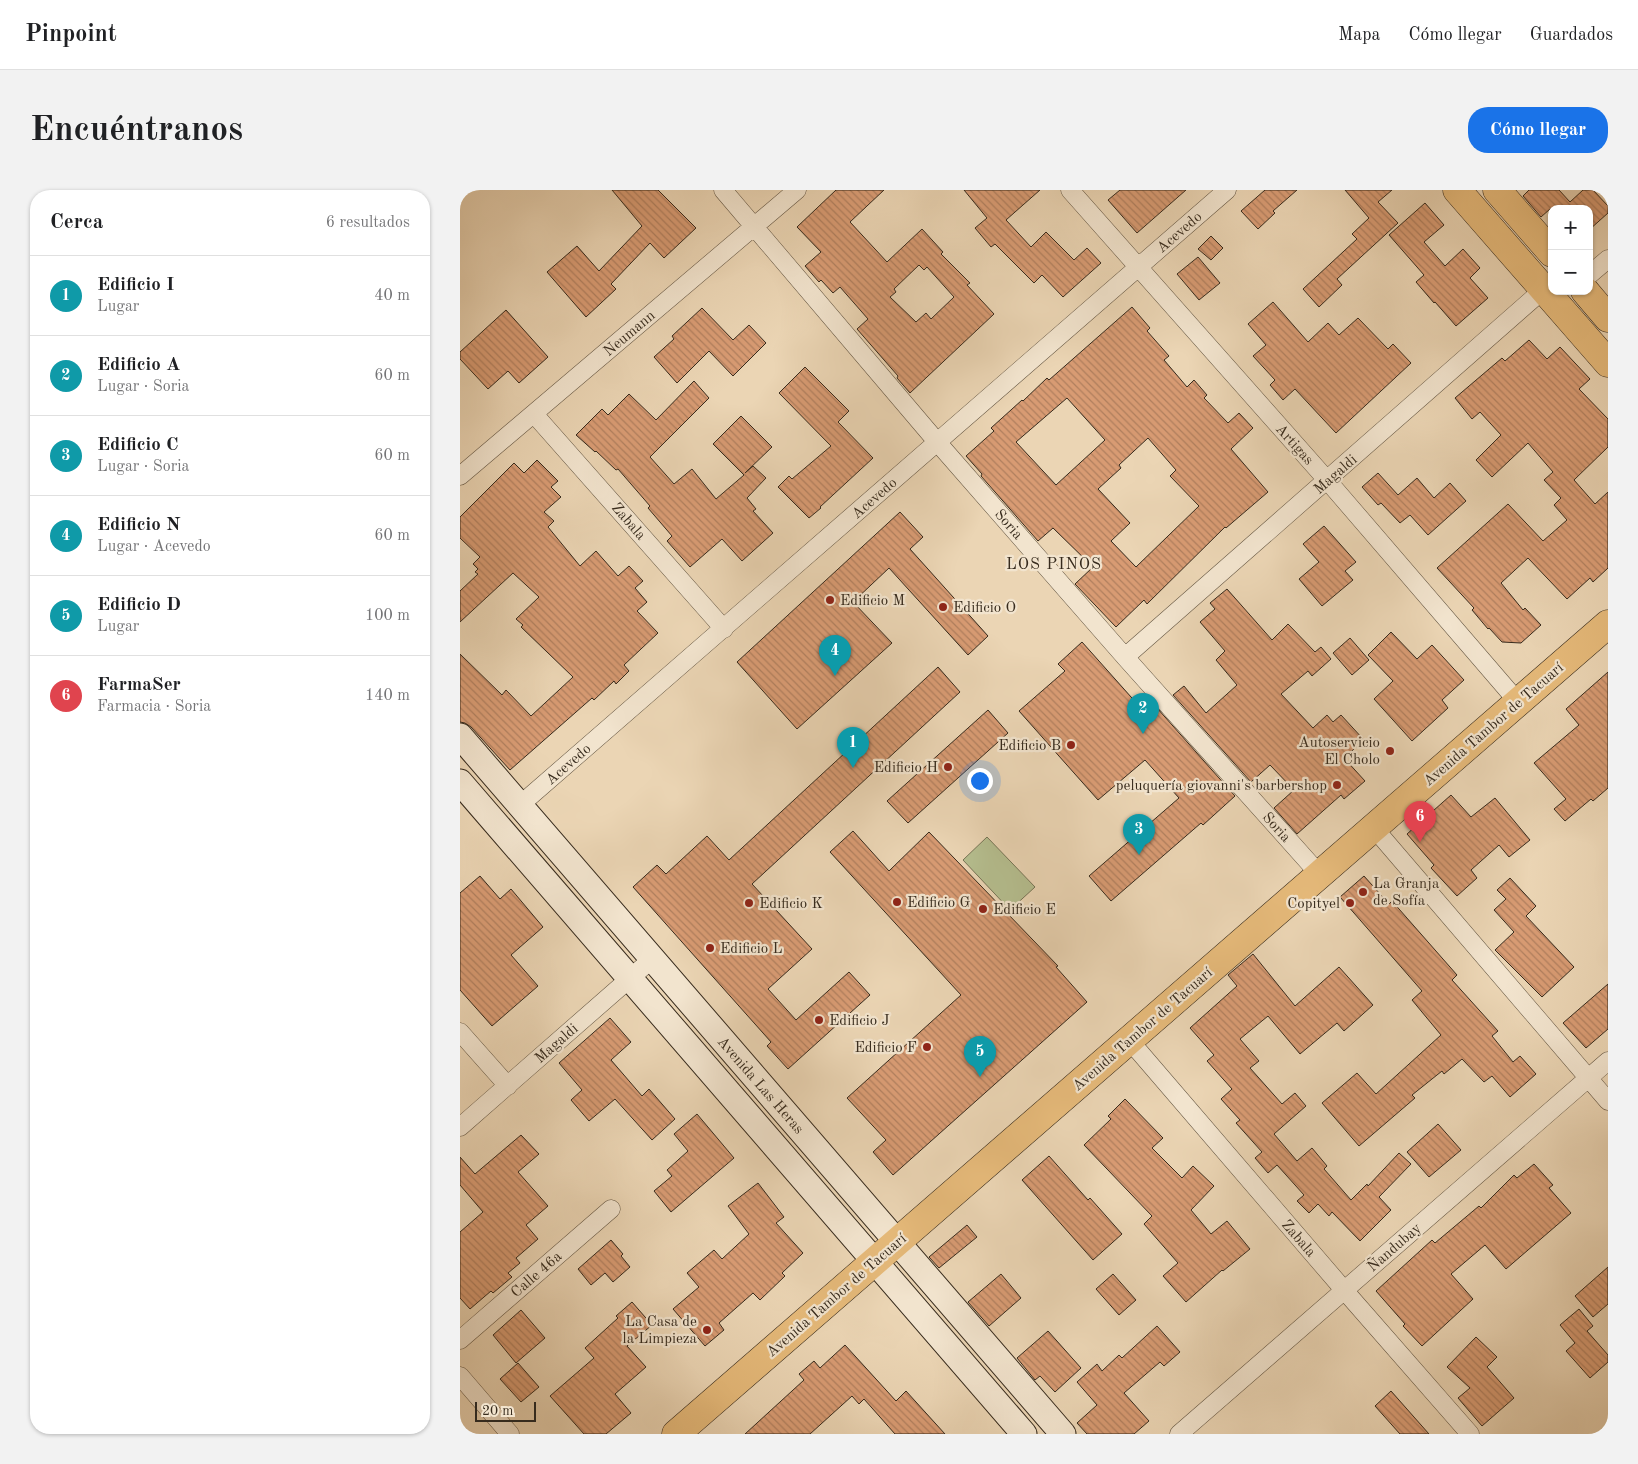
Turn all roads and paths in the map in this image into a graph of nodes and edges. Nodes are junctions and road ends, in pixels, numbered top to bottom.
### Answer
1 (723, 190) edge
2 (797, 190) edge
3 (1070, 190) edge
4 (1227, 190) edge
5 (1457, 190) edge
6 (1497, 190) edge
7 (754, 227) junction
8 (1549, 250) edge
9 (1608, 259) edge
10 (1138, 268) junction
11 (1593, 272) edge
12 (1544, 290) junction
13 (1588, 295) edge
14 (1608, 318) edge
15 (1608, 364) edge
16 (534, 414) junction
17 (938, 443) junction
18 (460, 476) edge
19 (1327, 480) junction
20 (1608, 624) edge
21 (724, 629) junction
22 (1125, 657) junction
23 (1518, 702) junction
24 (462, 742) edge
25 (460, 782) edge
26 (520, 805) junction
27 (1374, 828) junction
28 (1320, 875) junction
29 (652, 959) junction
30 (630, 978) junction
31 (460, 1032) edge
32 (1130, 1041) junction
33 (1608, 1061) edge
34 (1588, 1078) junction
35 (508, 1086) junction
36 (1608, 1100) edge
37 (460, 1127) edge
38 (612, 1208) dead end
39 (897, 1242) junction
40 (875, 1261) junction
41 (1344, 1290) junction
42 (460, 1340) edge
43 (460, 1376) edge
44 (510, 1434) edge
45 (676, 1434) edge
46 (1024, 1434) edge
47 (1063, 1434) edge
48 (1179, 1434) edge
49 (1470, 1434) edge

1 - 7 street, Soria
2 - 7 street, Neumann
3 - 10 street, Artigas
4 - 10 street, Acevedo
5 - 12 main road
6 - 8 main road
7 - 16 street, Neumann
7 - 17 street, Soria
9 - 11 street
10 - 17 street, Acevedo
10 - 19 street, Artigas
12 - 15 main road
12 - 19 street, Magaldi
13 - 14 main road
16 - 18 street, Neumann
16 - 21 street, Zabala
17 - 21 street, Acevedo
17 - 22 street, Soria
19 - 22 street, Magaldi
19 - 23 street, Artigas
20 - 23 main road, Avenida Tambor de Tacuarí
21 - 26 street, Acevedo
22 - 28 street, Soria
23 - 27 main road, Avenida Tambor de Tacuarí
24 - 26 main road, Avenida Las Heras
25 - 30 main road, Avenida Las Heras
26 - 29 main road, Avenida Las Heras
27 - 28 main road, Avenida Tambor de Tacuarí
27 - 34 street
28 - 32 main road, Avenida Tambor de Tacuarí
29 - 30 street, Magaldi
29 - 39 main road, Avenida Las Heras
30 - 35 street, Magaldi
30 - 40 main road, Avenida Las Heras
31 - 35 street
32 - 39 main road, Avenida Tambor de Tacuarí
32 - 41 street, Zabala
33 - 34 street, Ñandubay
34 - 36 street
34 - 41 street, Ñandubay
35 - 37 street, Magaldi
38 - 42 street, Calle 46a
39 - 40 main road, Avenida Tambor de Tacuarí
39 - 47 main road, Avenida Las Heras
40 - 45 main road, Avenida Tambor de Tacuarí
40 - 46 main road, Avenida Las Heras
41 - 48 street, Ñandubay
41 - 49 street, Zabala
43 - 44 street

